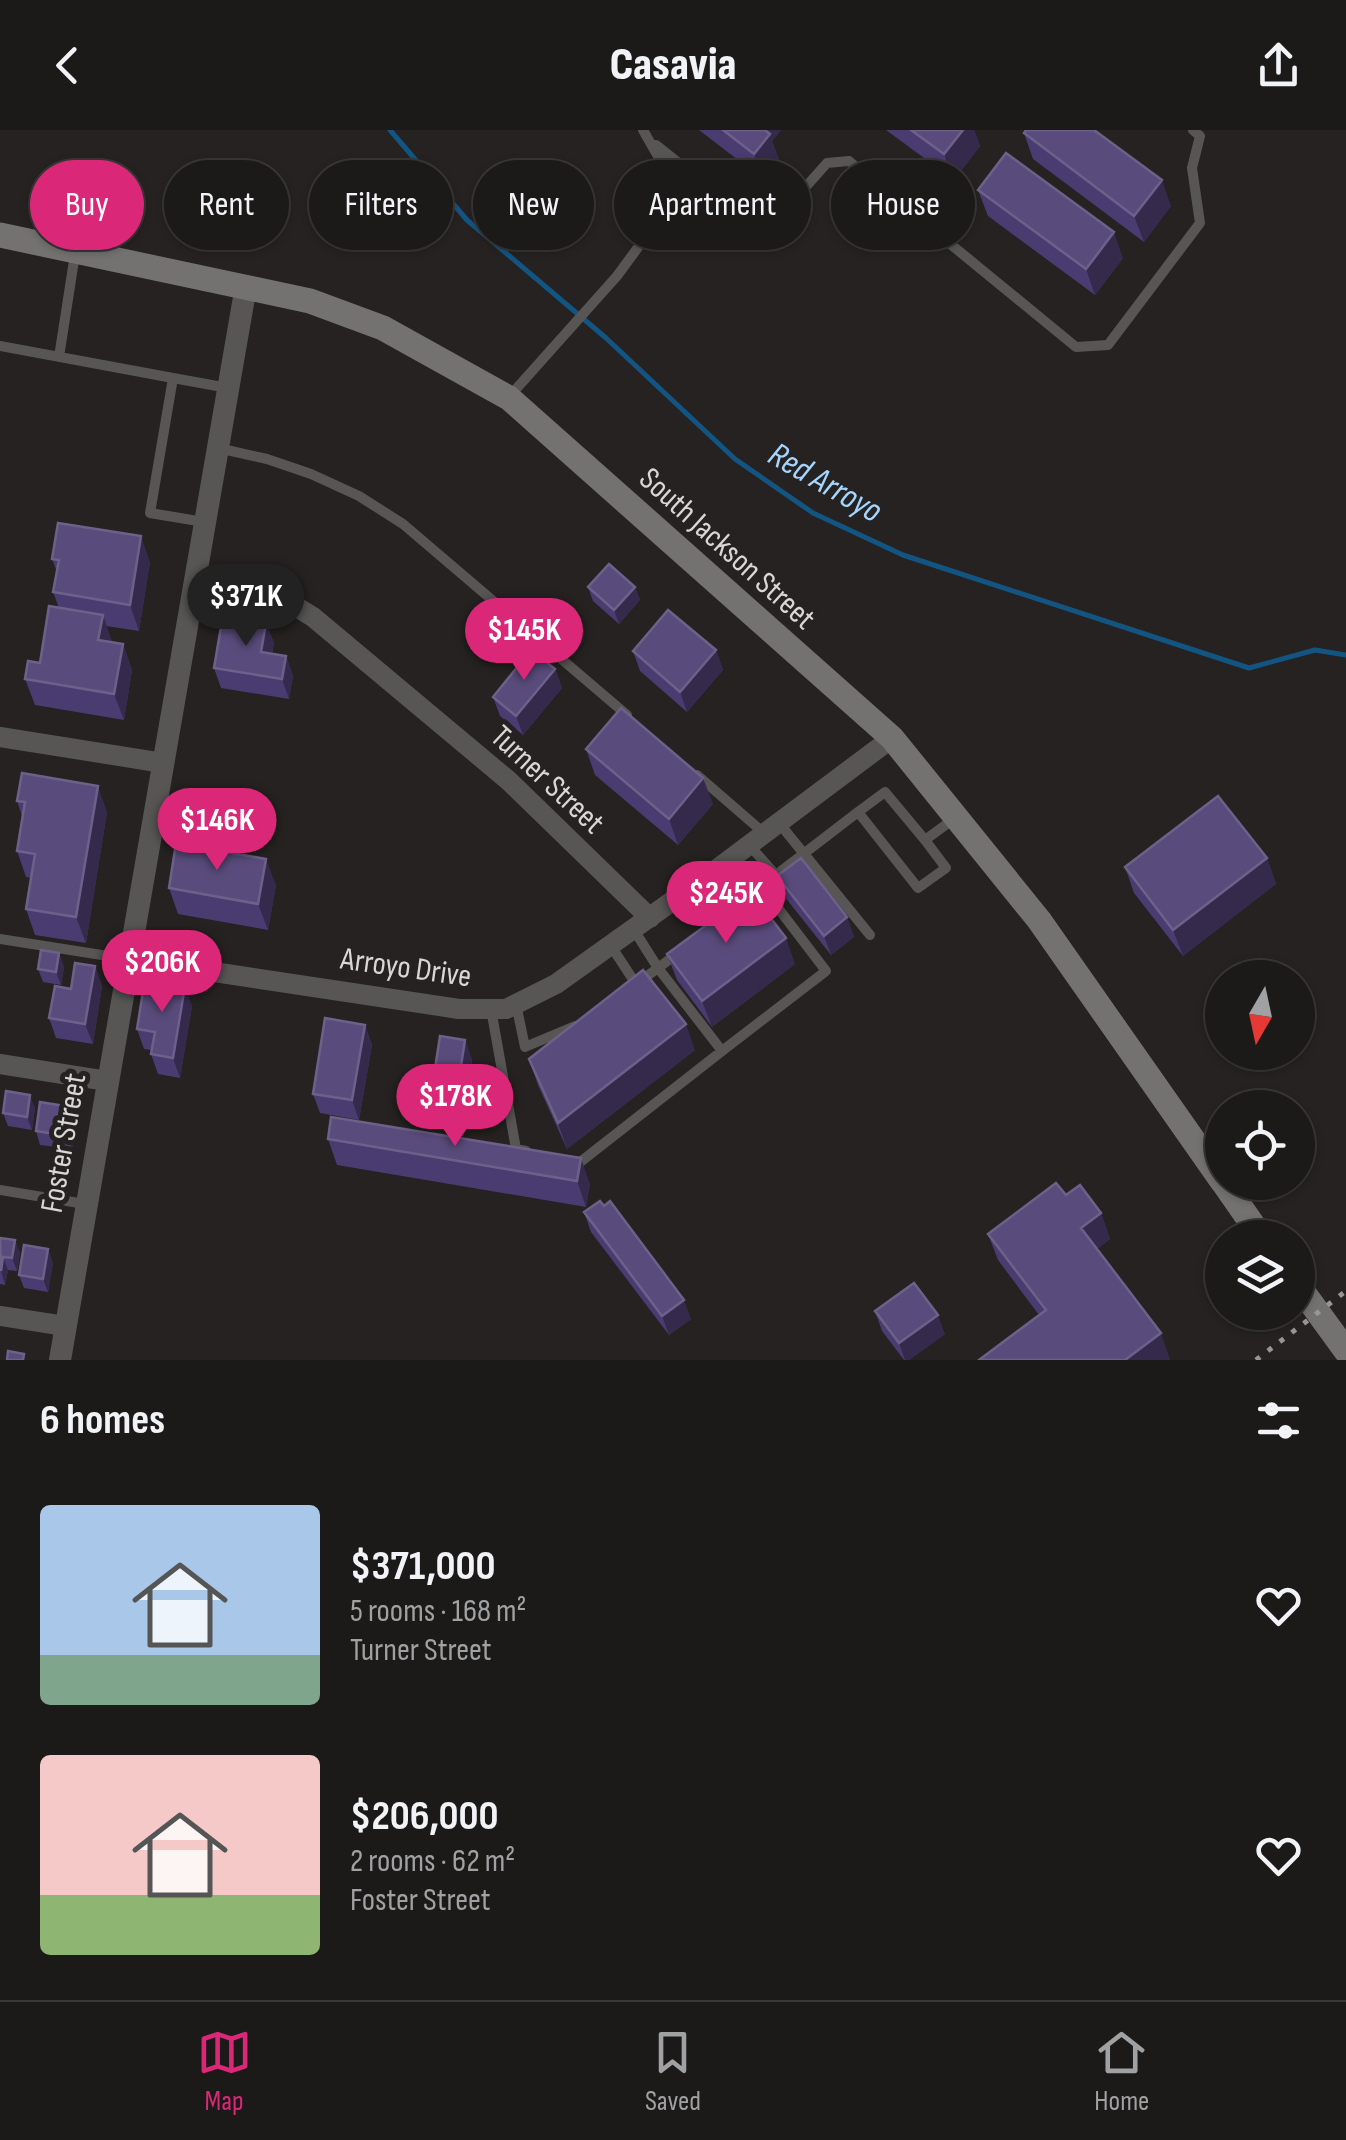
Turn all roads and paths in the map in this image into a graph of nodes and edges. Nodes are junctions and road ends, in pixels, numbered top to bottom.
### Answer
1 (1193, 130) edge
2 (645, 134) edge
3 (659, 160) edge
4 (676, 160) edge
5 (811, 180) edge
6 (0, 236) edge
7 (636, 250) edge
8 (76, 252) junction
9 (246, 286) junction
10 (0, 346) edge
11 (59, 357) junction
12 (172, 378) junction
13 (228, 388) junction
14 (508, 398) junction
15 (218, 448) junction
16 (205, 522) junction
17 (196, 574) junction
18 (644, 730) edge
19 (0, 736) edge
20 (892, 738) junction
21 (163, 763) junction
22 (689, 768) edge
23 (858, 812) junction
24 (956, 817) junction
25 (764, 833) junction
26 (924, 840) junction
27 (805, 852) junction
28 (713, 872) junction
29 (776, 876) junction
30 (762, 887) junction
31 (739, 906) junction
32 (726, 916) edge
33 (642, 924) junction
34 (870, 934) dead end
35 (0, 938) edge
36 (611, 946) junction
37 (685, 948) edge
38 (128, 959) junction
39 (658, 968) junction
40 (636, 984) junction
41 (625, 994) edge
42 (516, 1004) junction
43 (491, 1009) junction
44 (586, 1021) edge
45 (525, 1046) junction
46 (722, 1051) junction
47 (499, 1053) junction
48 (0, 1064) edge
49 (107, 1082) junction
50 (532, 1152) edge
51 (1205, 1157) edge
52 (564, 1160) edge
53 (0, 1190) edge
54 (86, 1204) junction
55 (1315, 1309) edge
56 (0, 1316) edge
57 (66, 1326) junction
58 (1346, 1352) edge
59 (60, 1360) edge

1 - 5 lane
2 - 3 lane
2 - 4 lane
6 - 8 main road, South Jackson Street
7 - 14 lane
8 - 9 main road, South Jackson Street
8 - 11 lane
9 - 13 street, Foster Street
9 - 14 main road, South Jackson Street
10 - 11 lane
11 - 12 lane
12 - 13 lane
12 - 16 lane
13 - 15 street, Foster Street
14 - 20 main road, South Jackson Street
15 - 16 street, Foster Street
15 - 18 lane
16 - 17 street, Foster Street
17 - 21 street, Foster Street
17 - 33 street, Turner Street
19 - 21 street
20 - 24 main road, South Jackson Street
20 - 25 street, Arroyo Drive
21 - 38 street, Foster Street
22 - 25 lane
23 - 26 lane
23 - 26 lane
23 - 27 lane
24 - 26 lane
24 - 51 main road, South Jackson Street
25 - 27 lane
25 - 28 street, Arroyo Drive
25 - 29 lane
27 - 29 lane
27 - 34 lane
28 - 31 lane
28 - 33 street, Arroyo Drive
29 - 30 lane
30 - 31 lane
30 - 46 lane
31 - 32 lane
33 - 36 street, Arroyo Drive
33 - 39 lane
35 - 38 lane
36 - 40 lane
36 - 42 street, Arroyo Drive
37 - 39 lane
38 - 43 street, Arroyo Drive
38 - 49 street, Foster Street
39 - 40 lane
39 - 46 lane
40 - 41 lane
42 - 43 street, Arroyo Drive
42 - 45 lane
43 - 47 lane
44 - 45 lane
45 - 47 lane
46 - 52 lane
47 - 50 lane
48 - 49 street
49 - 54 street, Foster Street
53 - 54 lane
54 - 57 street, Foster Street
55 - 58 main road
56 - 57 street
57 - 59 street, Foster Street

